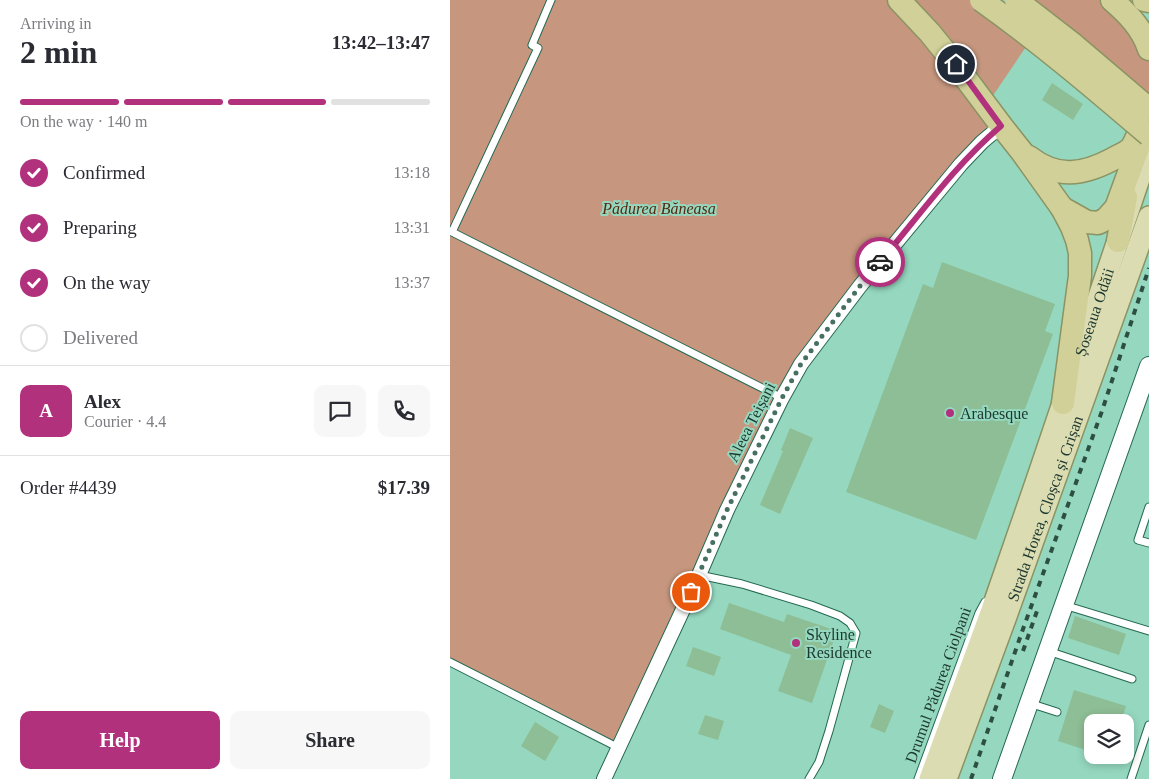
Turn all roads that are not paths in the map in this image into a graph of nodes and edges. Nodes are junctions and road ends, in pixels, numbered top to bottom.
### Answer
1 (551, 0) edge
2 (899, 0) edge
3 (981, 0) edge
4 (1016, 0) edge
5 (1112, 0) edge
6 (1125, 0) edge
7 (1144, 0) edge
8 (1149, 1) edge
9 (1149, 29) edge
10 (1149, 49) edge
11 (1149, 104) edge
12 (1149, 108) edge
13 (1149, 119) edge
14 (1001, 126) junction
15 (1149, 135) edge
16 (1022, 152) junction
17 (1137, 154) edge
18 (1074, 172) junction
19 (1065, 210) junction
20 (1149, 217) edge
21 (1118, 241) joint
22 (1149, 366) edge
23 (782, 398) junction
24 (1063, 403) junction
25 (1038, 476) joint
26 (1149, 507) edge
27 (1149, 544) edge
28 (699, 575) junction
29 (1064, 605) junction
30 (994, 609) junction
31 (1149, 631) edge
32 (1048, 651) junction
33 (450, 662) edge
34 (1132, 678) dead end
35 (1029, 703) junction
36 (1058, 712) dead end
37 (1149, 725) edge
38 (619, 748) junction
39 (604, 779) edge
40 (809, 779) edge
41 (918, 779) edge
42 (930, 779) edge
43 (946, 779) edge
44 (1002, 779) edge
45 (1131, 779) edge

1 - 23 lane
2 - 14 highway
3 - 15 highway, bridge
4 - 12 highway, bridge
5 - 10 highway
6 - 9 highway
7 - 8 highway
11 - 17 highway
13 - 17 highway
14 - 16 highway
14 - 23 street, Aleea Teișani
16 - 18 highway
16 - 19 highway
17 - 18 highway
17 - 19 highway
17 - 21 highway
18 - 19 highway
19 - 24 highway
20 - 30 main road, Strada Horea, Cloșca și Crișan
21 - 24 main road, Șoseaua Odăii
22 - 29 street
23 - 28 street, Aleea Teișani
24 - 25 main road, Șoseaua Odăii
25 - 30 main road, Strada Horea, Cloșca și Crișan
26 - 27 lane
28 - 38 street, Aleea Teișani
28 - 40 lane
29 - 31 lane
29 - 32 street
30 - 41 lane, Drumul Pădurea Ciolpani
30 - 42 main road, Strada Horea, Cloșca și Crișan
30 - 43 main road, Strada Horea, Cloșca și Crișan
32 - 34 lane
32 - 35 street
33 - 38 lane
35 - 36 lane
35 - 44 street
37 - 45 lane
38 - 39 street, Aleea Teișani

